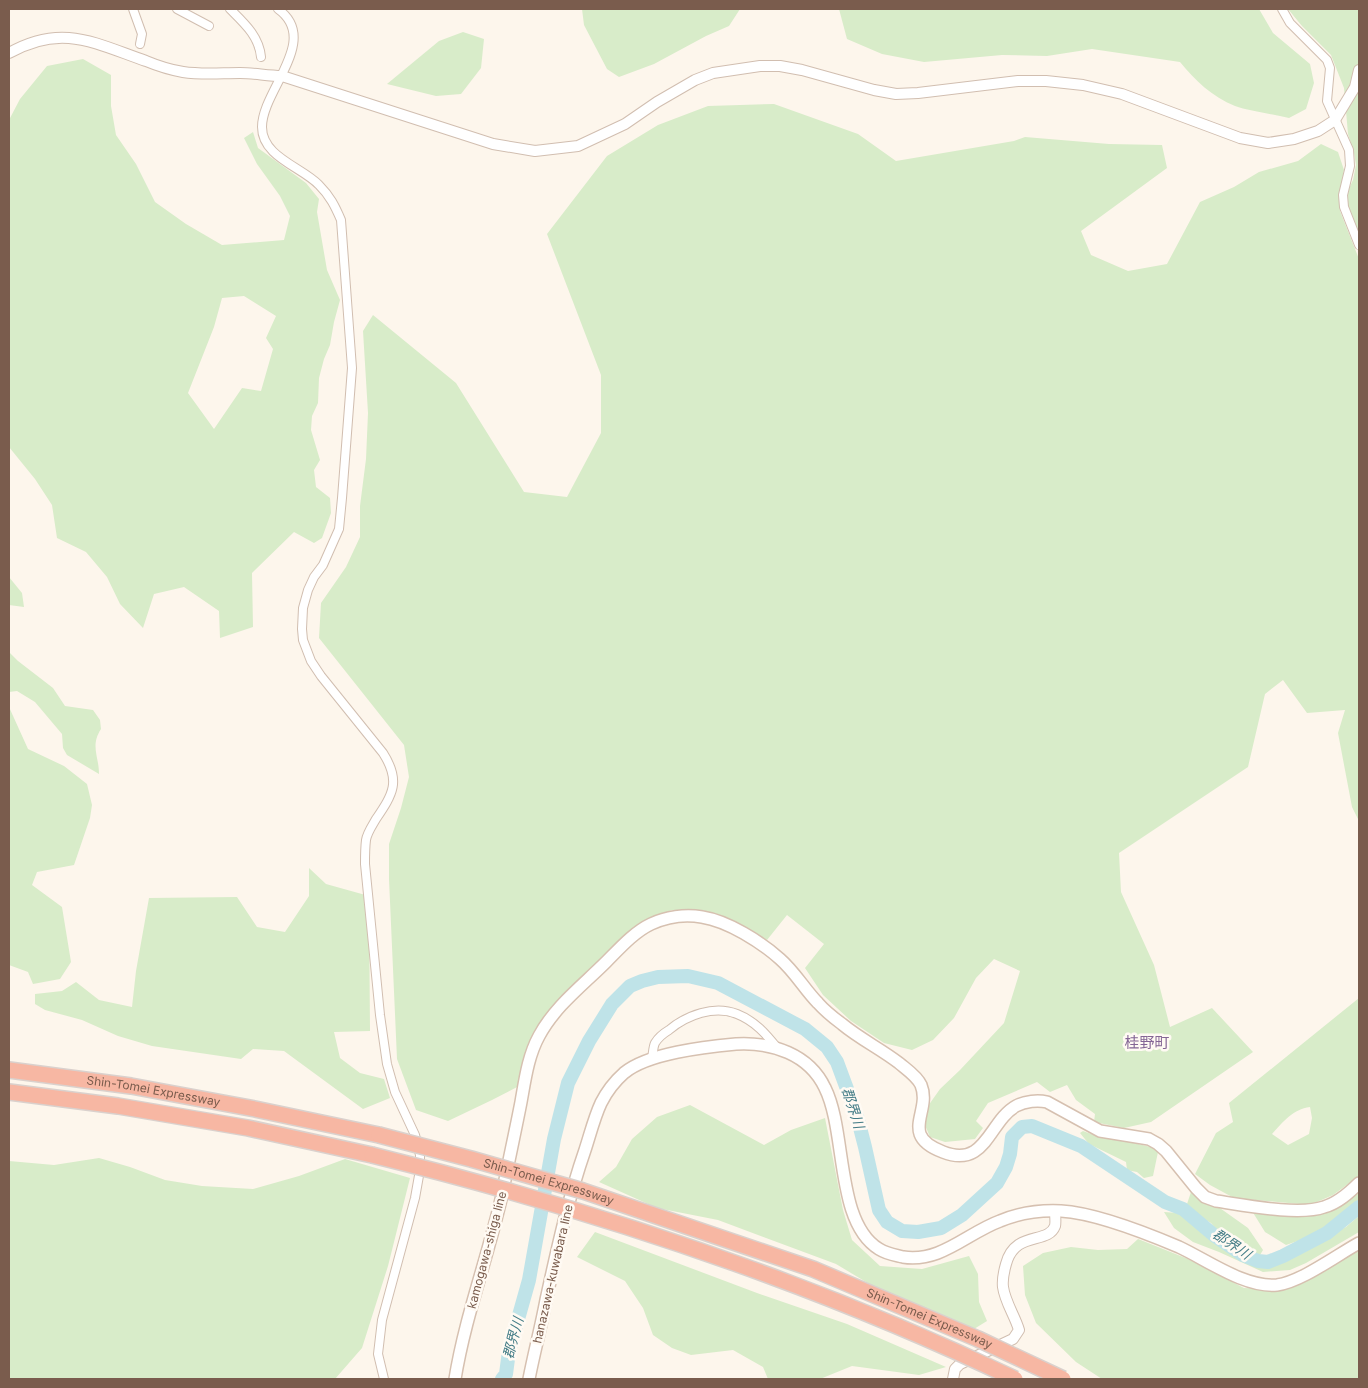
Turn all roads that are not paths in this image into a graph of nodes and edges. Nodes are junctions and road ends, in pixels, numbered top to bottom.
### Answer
1 (133, 9) edge
2 (178, 9) edge
3 (230, 9) edge
4 (278, 9) edge
5 (1282, 9) edge
6 (209, 26) dead end
7 (140, 44) dead end
8 (9, 53) edge
9 (261, 57) dead end
10 (1359, 70) edge
11 (282, 76) junction
12 (1335, 120) junction
13 (1359, 245) edge
14 (778, 1049) junction
15 (652, 1058) junction
16 (9, 1070) edge
17 (9, 1092) edge
18 (1359, 1183) edge
19 (1055, 1211) junction
20 (1359, 1243) edge
21 (384, 1379) edge
22 (455, 1379) edge
23 (529, 1379) edge
24 (953, 1379) edge
25 (1015, 1379) edge
26 (1063, 1379) edge

1 - 7 street
2 - 6 street
3 - 9 street
4 - 11 street
5 - 12 street
8 - 11 street
10 - 12 street
11 - 12 street
11 - 21 street
12 - 13 street
14 - 15 main road, hanazawa-kuwabara line
14 - 15 street
14 - 19 main road, hanazawa-kuwabara line
15 - 23 main road, hanazawa-kuwabara line
16 - 26 highway, Shin-Tomei Expressway, bridge
17 - 25 highway, Shin-Tomei Expressway, bridge
18 - 22 main road, kamogawa-shiga line
19 - 20 main road, hanazawa-kuwabara line
19 - 24 street

